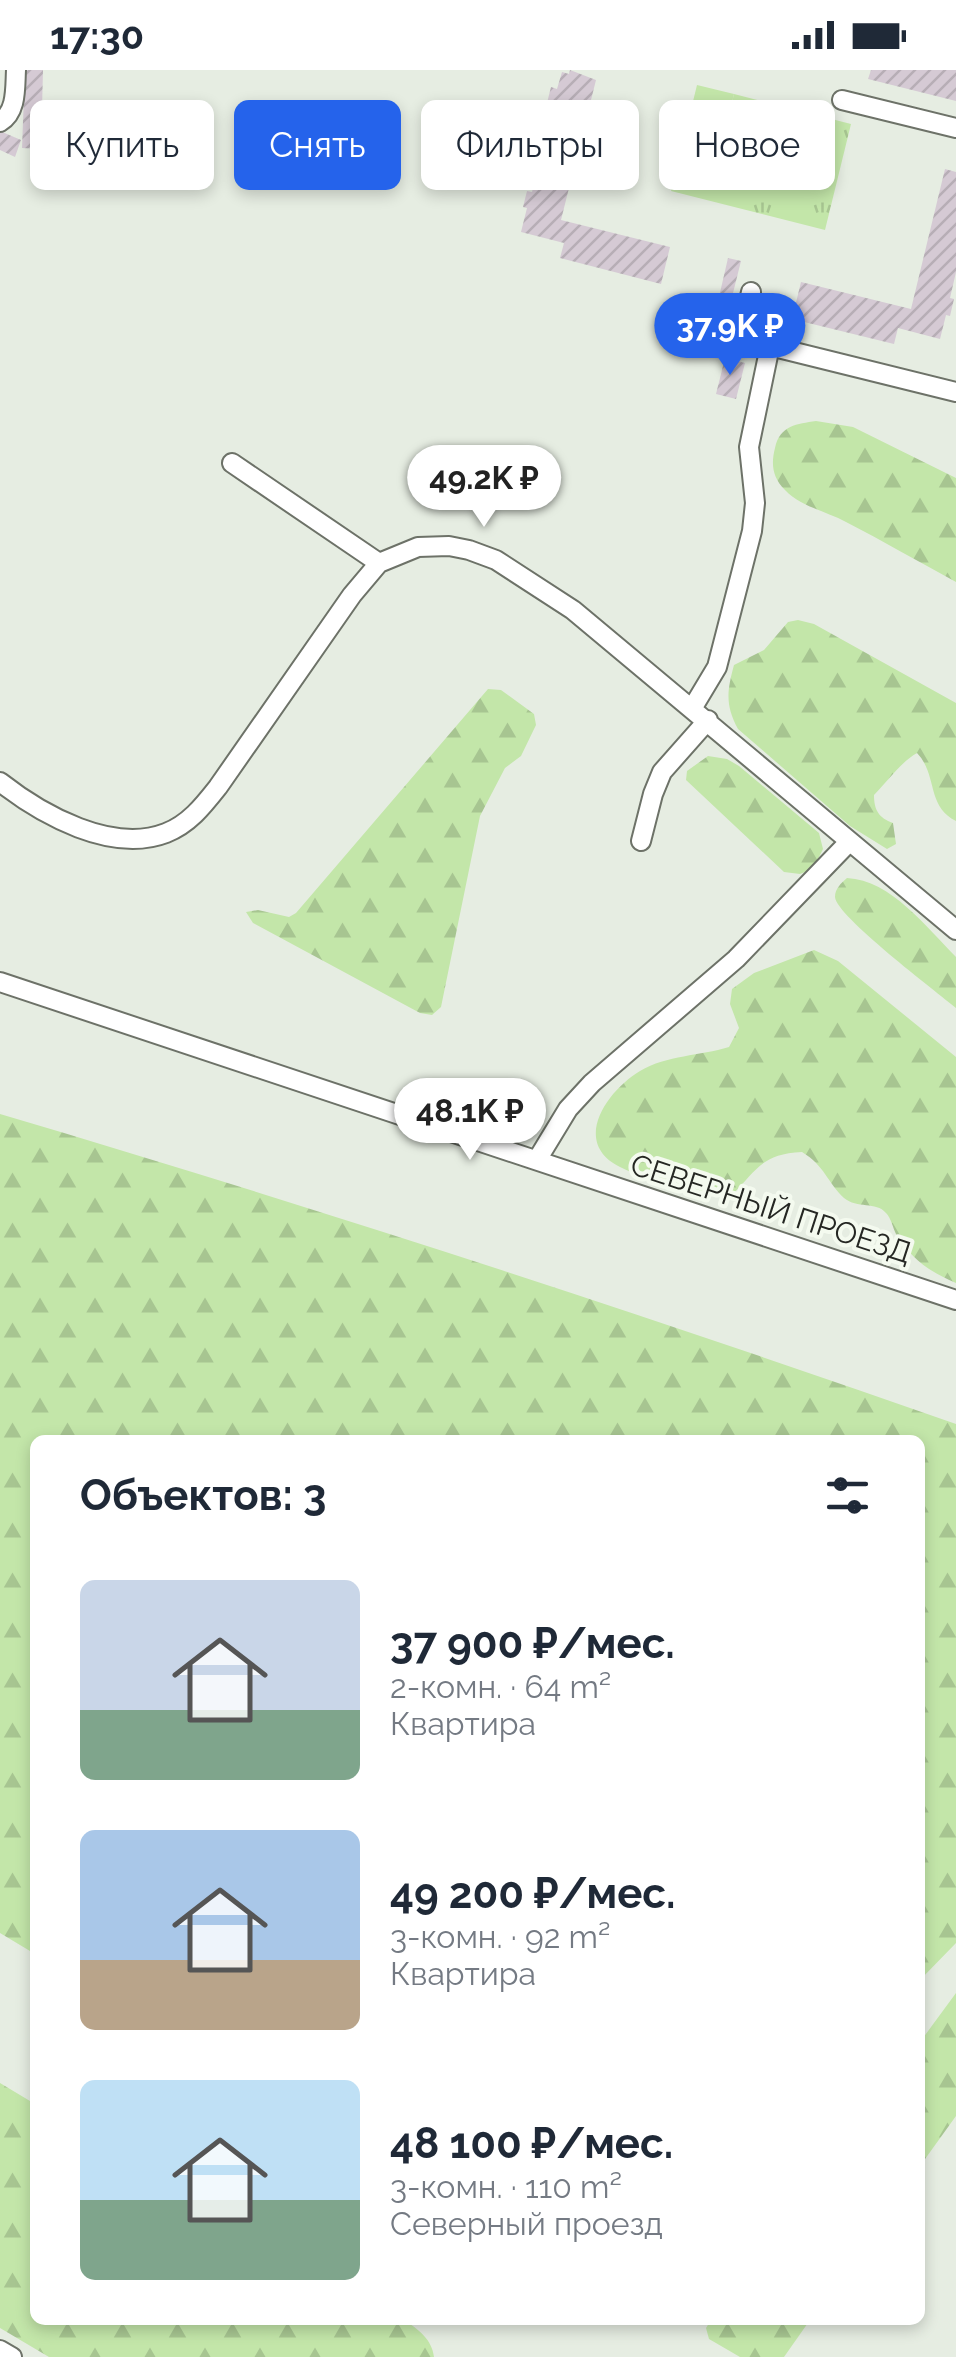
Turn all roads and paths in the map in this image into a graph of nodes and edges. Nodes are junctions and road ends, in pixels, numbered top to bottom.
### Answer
1 (16, 70) edge
2 (8, 93) edge
3 (842, 100) dead end
4 (0, 122) edge
5 (956, 128) edge
6 (751, 292) dead end
7 (706, 331) dead end
8 (740, 340) junction
9 (770, 346) junction
10 (956, 392) edge
11 (232, 462) dead end
12 (379, 562) junction
13 (693, 707) junction
14 (708, 720) junction
15 (0, 782) edge
16 (642, 841) dead end
17 (850, 842) junction
18 (956, 930) edge
19 (0, 982) edge
20 (537, 1160) junction
21 (956, 1300) edge
22 (0, 2350) edge
23 (12, 2357) edge

1 - 2 street
2 - 4 street
3 - 5 street
6 - 8 street
7 - 8 street
8 - 9 street
9 - 10 street
9 - 13 street
11 - 12 street
12 - 13 street
12 - 15 street
13 - 14 street
14 - 16 street
14 - 17 street
17 - 18 street
17 - 20 street
19 - 20 street, СЕВЕРНЫЙ ПРОЕЗД
20 - 21 street, СЕВЕРНЫЙ ПРОЕЗД
22 - 23 street

